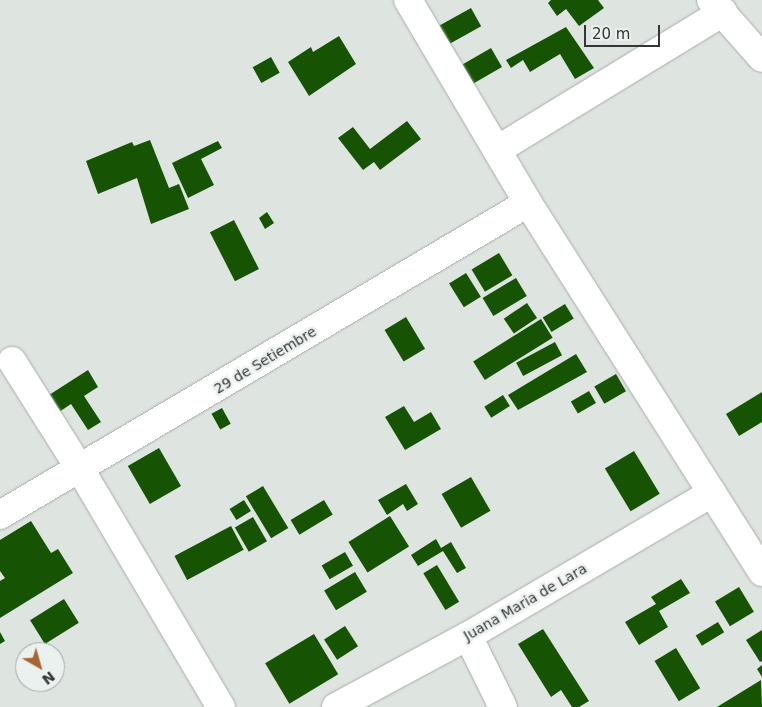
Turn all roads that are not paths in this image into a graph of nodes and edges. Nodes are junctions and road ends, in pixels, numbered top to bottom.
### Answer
1 (408, 0) edge
2 (717, 6) edge
3 (762, 58) edge
4 (497, 150) junction
5 (528, 203) junction
6 (12, 361) dead end
7 (80, 469) junction
8 (712, 493) junction
9 (0, 515) edge
10 (762, 572) edge
11 (468, 636) junction
12 (221, 707) edge
13 (336, 707) edge
14 (503, 707) edge

1 - 4 street
2 - 3 street
2 - 4 street
4 - 5 street
5 - 7 street, 29 de Setiembre
5 - 8 street
6 - 7 street
7 - 9 street, 29 de Setiembre
7 - 12 street
8 - 10 street
8 - 11 street, Juana Maria de Lara
11 - 13 street, Juana Maria de Lara
11 - 14 street

